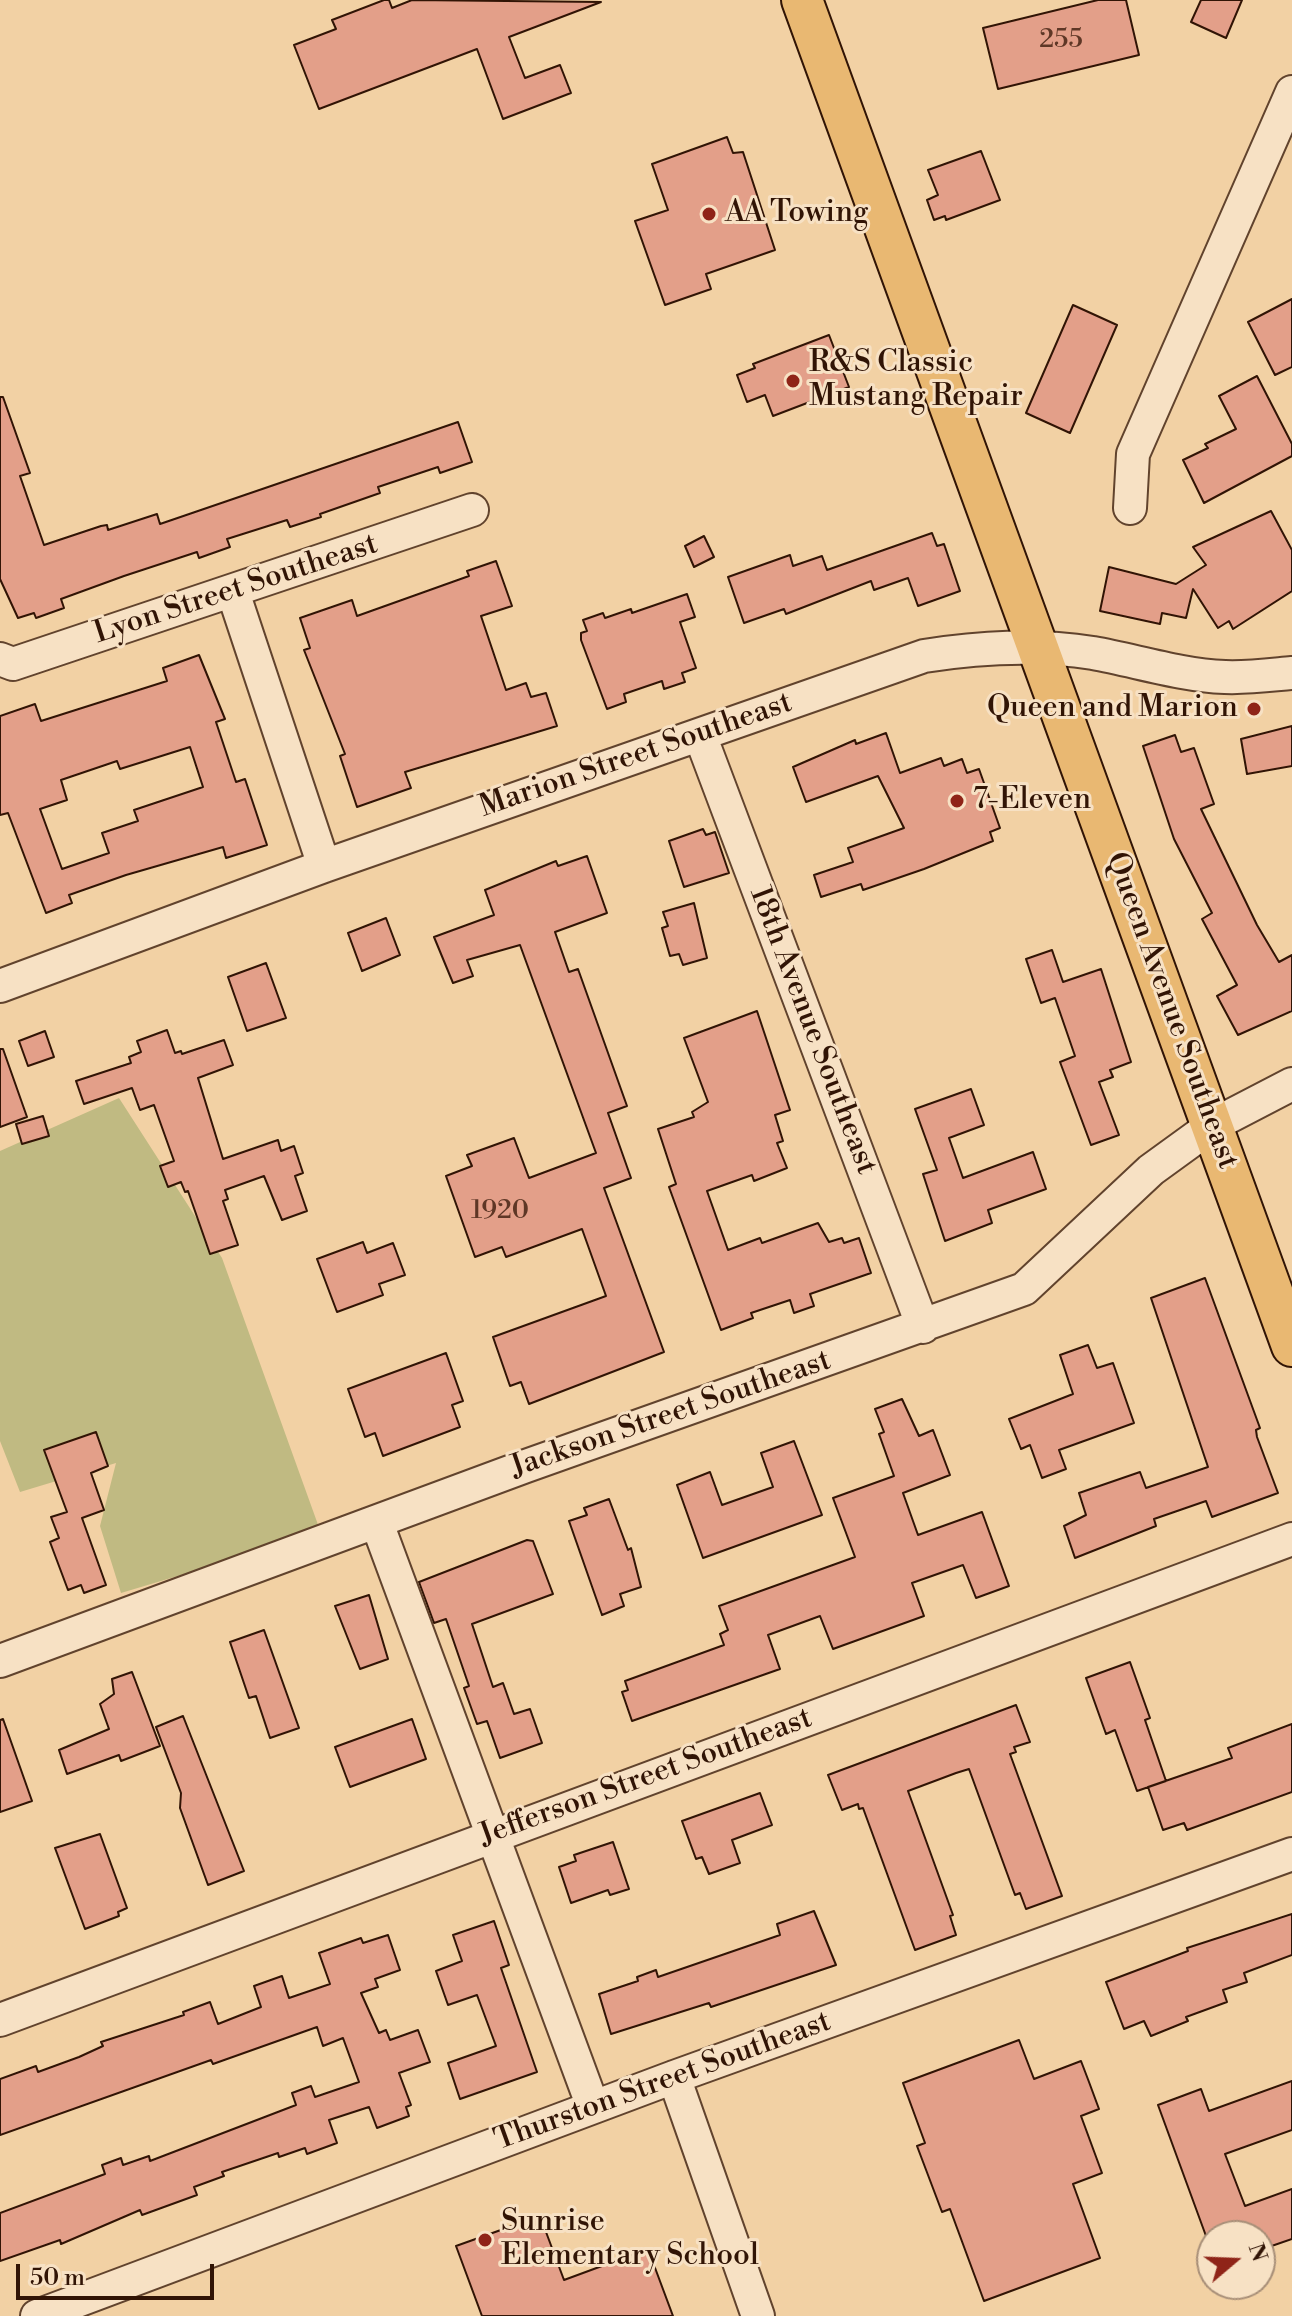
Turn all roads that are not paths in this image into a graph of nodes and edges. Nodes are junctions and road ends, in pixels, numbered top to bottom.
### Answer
1 (802, 0) edge
2 (1292, 92) edge
3 (1130, 508) dead end
4 (472, 510) dead end
5 (233, 592) junction
6 (1039, 648) junction
7 (0, 659) edge
8 (1292, 673) edge
9 (700, 735) junction
10 (324, 866) junction
11 (0, 986) edge
12 (1292, 1084) edge
13 (1213, 1125) junction
14 (923, 1327) junction
15 (1292, 1346) edge
16 (377, 1523) junction
17 (1292, 1539) edge
18 (0, 1661) edge
19 (491, 1835) junction
20 (1292, 1854) edge
21 (0, 2020) edge
22 (674, 2077) junction
23 (593, 2107) junction
24 (37, 2316) edge
25 (758, 2316) edge

1 - 6 main road, Queen Avenue Southeast
2 - 3 street
4 - 5 street, Lyon Street Southeast
5 - 7 street, Lyon Street Southeast
5 - 10 street
6 - 8 street, Marion Street Southeast
6 - 9 street, Marion Street Southeast
6 - 13 main road, Queen Avenue Southeast
9 - 10 street, Marion Street Southeast
9 - 14 street, 18th Avenue Southeast
10 - 11 street, Marion Street Southeast
12 - 13 street, Jackson Street Southeast
13 - 14 street, Jackson Street Southeast
13 - 15 main road, Queen Avenue Southeast
14 - 16 street, Jackson Street Southeast
16 - 18 street, Jackson Street Southeast
16 - 19 street
17 - 19 street, Jefferson Street Southeast
19 - 21 street, Jefferson Street Southeast
19 - 23 street
20 - 22 street, Thurston Street Southeast
22 - 23 street, Thurston Street Southeast
22 - 25 street
23 - 24 street, Thurston Street Southeast

